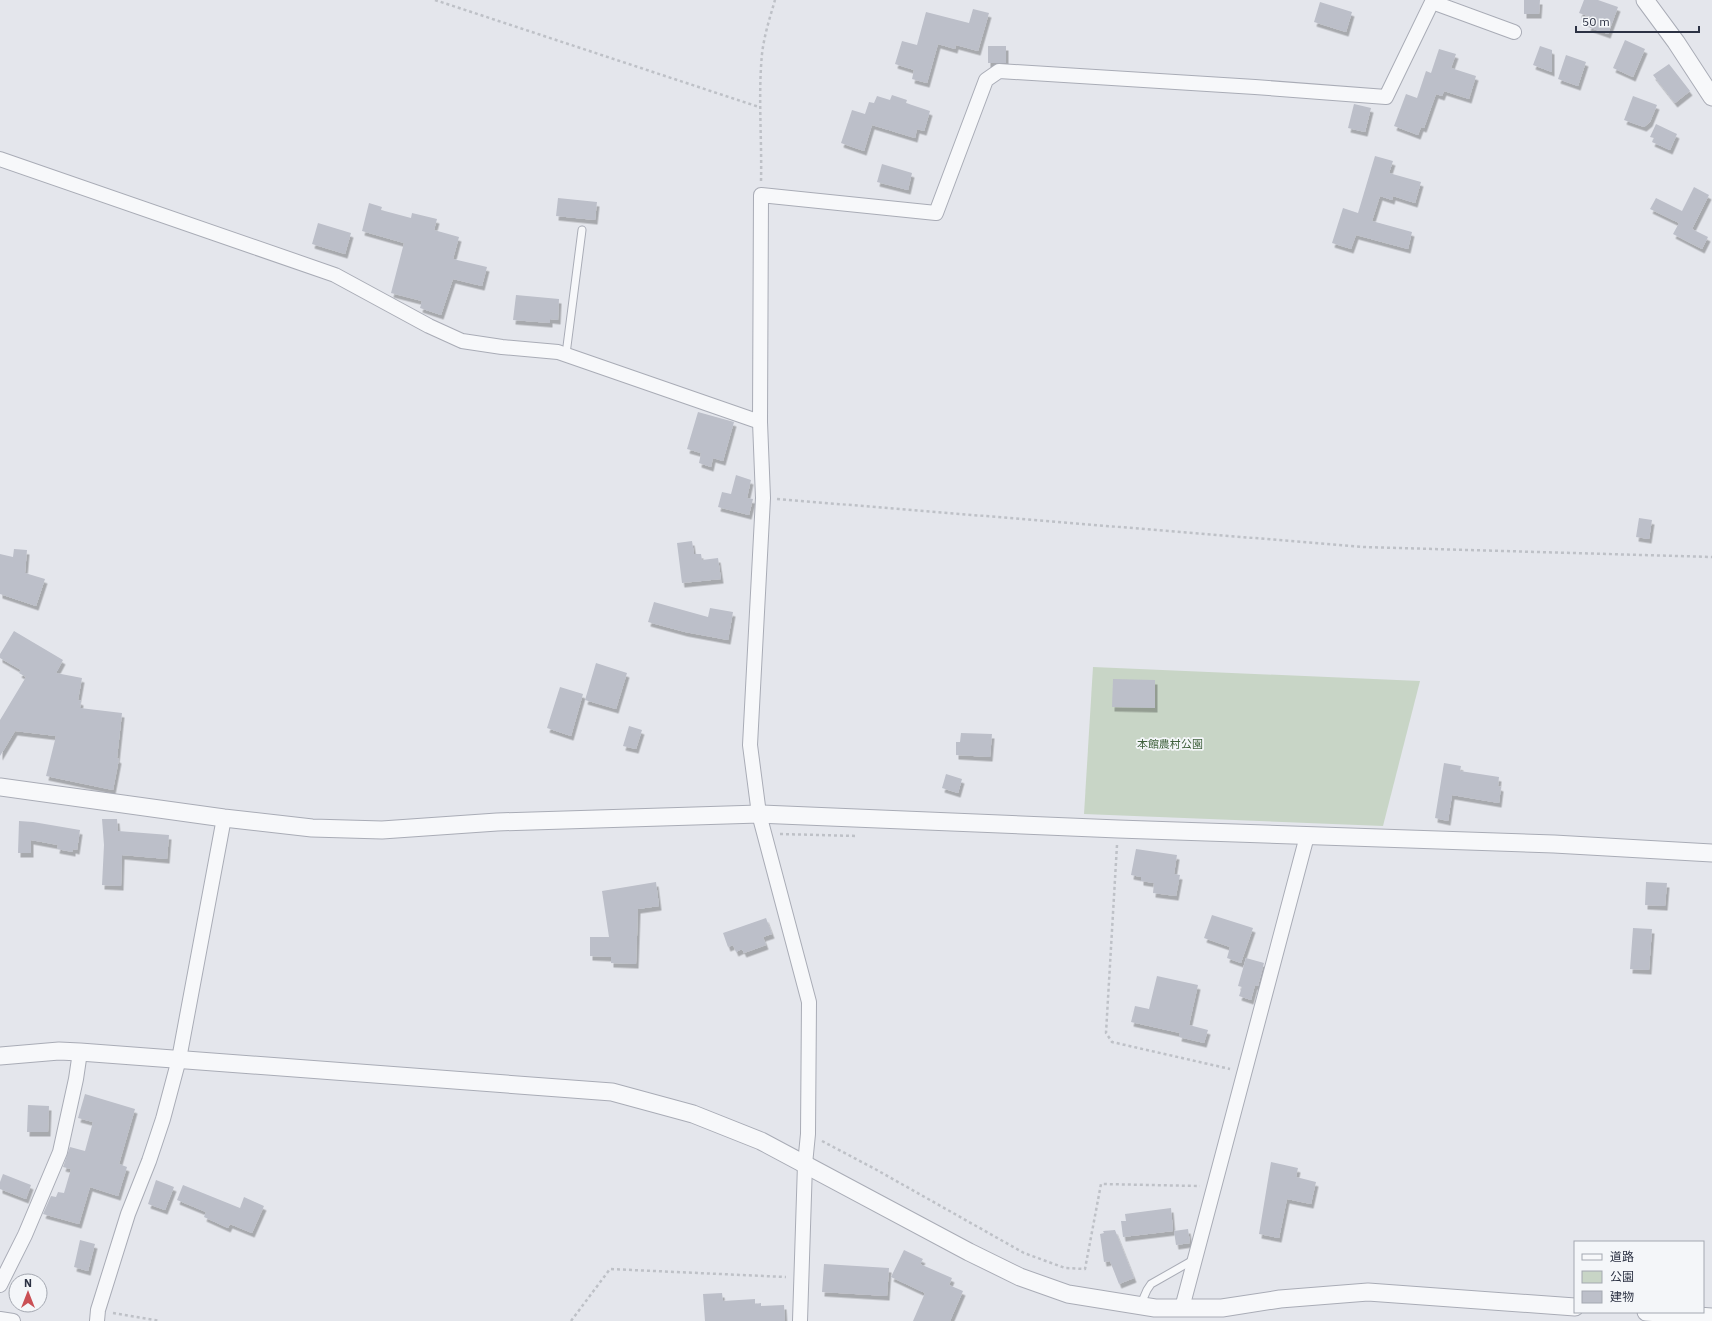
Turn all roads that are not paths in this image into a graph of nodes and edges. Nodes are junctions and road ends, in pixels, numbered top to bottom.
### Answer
1 (1644, 0) edge
2 (1432, 1) edge
3 (1514, 32) dead end
4 (1712, 96) edge
5 (0, 159) edge
6 (582, 230) dead end
7 (566, 354) junction
8 (760, 422) junction
9 (0, 786) edge
10 (759, 814) junction
11 (224, 818) junction
12 (1307, 836) junction
13 (1712, 853) edge
14 (80, 1052) junction
15 (0, 1056) edge
16 (178, 1059) junction
17 (805, 1164) junction
18 (1195, 1259) junction
19 (0, 1285) edge
20 (1140, 1306) junction
21 (1574, 1307) edge
22 (1182, 1308) junction
23 (1659, 1313) edge
24 (98, 1316) edge
25 (1712, 1317) edge
26 (0, 1319) edge
27 (14, 1321) edge
28 (800, 1321) edge

1 - 4 street
2 - 3 street
2 - 8 street
5 - 7 street
6 - 7 lane
7 - 8 street
8 - 10 street
9 - 11 street
10 - 11 street
10 - 12 street
10 - 17 street
11 - 16 street
12 - 13 street
12 - 18 street
14 - 15 street
14 - 16 street
14 - 19 street
16 - 17 street
16 - 24 street
17 - 20 street
17 - 28 street
18 - 20 lane
18 - 22 street
20 - 22 street
21 - 22 street
23 - 25 street
26 - 27 street

